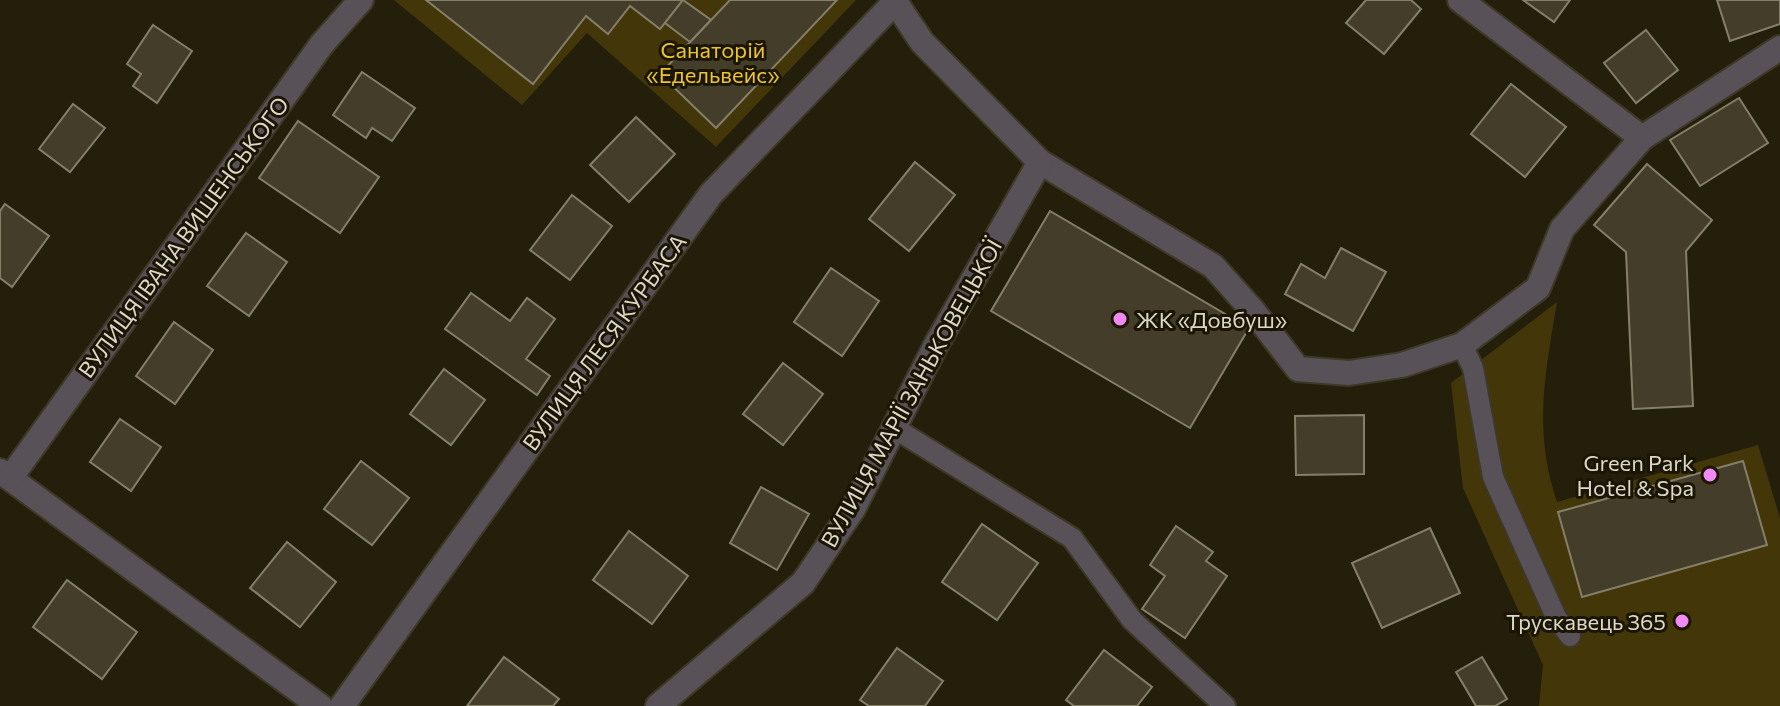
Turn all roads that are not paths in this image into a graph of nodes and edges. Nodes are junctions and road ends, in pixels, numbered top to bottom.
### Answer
1 (361, 0) edge
2 (1460, 0) edge
3 (895, 1) edge
4 (1780, 48) edge
5 (1642, 138) junction
6 (1040, 162) junction
7 (1462, 345) junction
8 (894, 428) junction
9 (5, 474) edge
10 (1570, 636) dead end
11 (320, 706) edge
12 (342, 706) edge
13 (658, 706) edge
14 (1225, 706) edge

1 - 9 street, ВУЛИЦЯ ІВАНА ВИШЕНСЬКОГО
2 - 5 street
3 - 6 street
3 - 12 street, ВУЛИЦЯ ЛЕСЯ КУРБАСА
4 - 5 street
5 - 7 street
6 - 7 street
6 - 8 street, ВУЛИЦЯ МАРІЇ ЗАНЬКОВЕЦЬКОЇ
7 - 10 lane
8 - 13 street, ВУЛИЦЯ МАРІЇ ЗАНЬКОВЕЦЬКОЇ
8 - 14 lane
9 - 11 street, ВУЛИЦЯ ІВАНА ВИШЕНСЬКОГО

